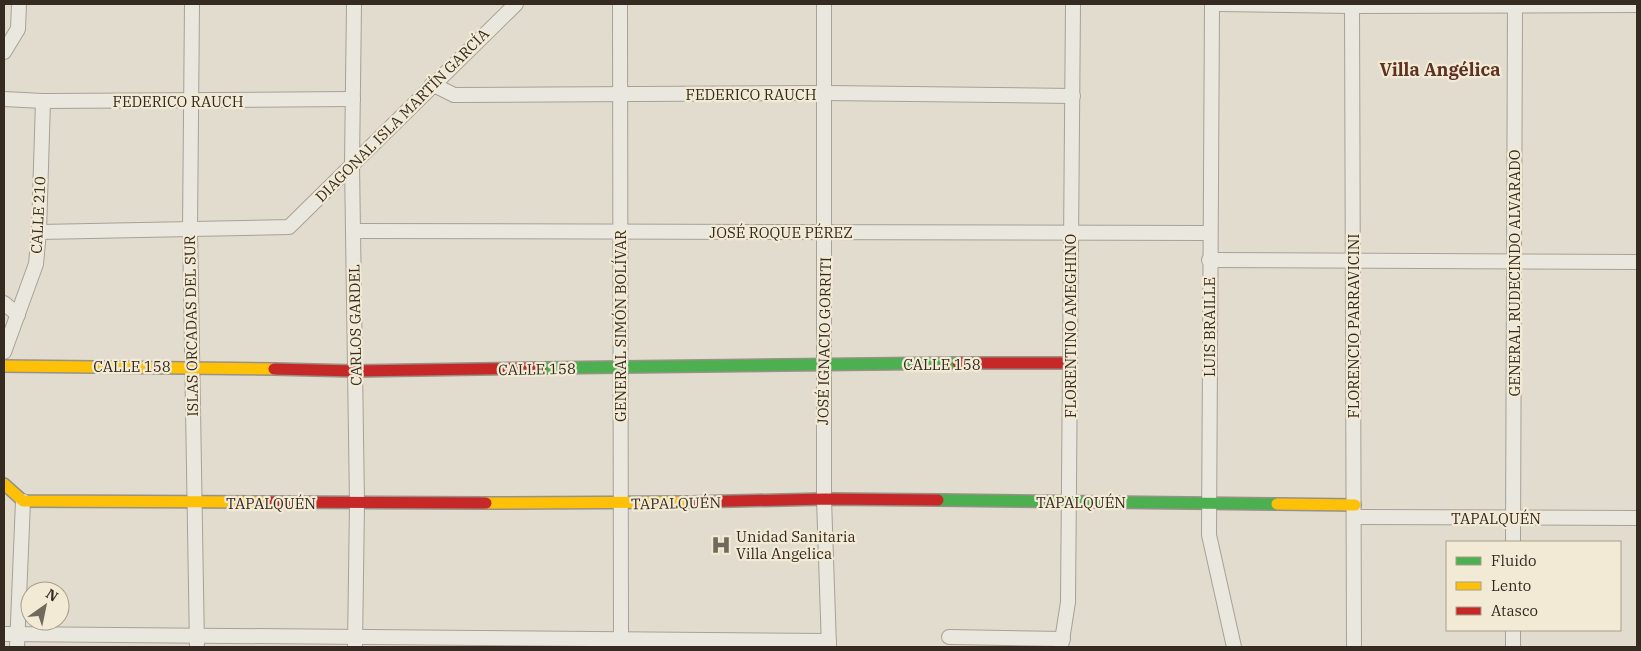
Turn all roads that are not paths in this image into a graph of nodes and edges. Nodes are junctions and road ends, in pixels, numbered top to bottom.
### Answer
1 (19, 4) edge
2 (192, 4) edge
3 (354, 4) edge
4 (516, 4) edge
5 (620, 4) edge
6 (824, 4) edge
7 (1073, 4) edge
8 (1212, 4) edge
9 (1218, 4) edge
10 (1515, 4) edge
11 (1352, 5) edge
12 (1637, 5) edge
13 (4, 52) edge
14 (432, 84) junction
15 (826, 93) junction
16 (619, 95) junction
17 (1073, 96) junction
18 (4, 99) edge
19 (353, 99) junction
20 (43, 101) junction
21 (190, 101) junction
22 (352, 164) junction
23 (190, 229) junction
24 (353, 231) junction
25 (39, 232) junction
26 (619, 232) junction
27 (826, 232) junction
28 (1071, 232) junction
29 (1209, 233) junction
30 (1209, 260) junction
31 (1353, 261) junction
32 (1514, 262) junction
33 (1637, 262) edge
34 (4, 304) edge
35 (18, 315) junction
36 (4, 352) edge
37 (1070, 363) junction
38 (823, 364) junction
39 (4, 366) edge
40 (192, 366) junction
41 (619, 368) junction
42 (355, 371) junction
43 (4, 484) edge
44 (824, 499) junction
45 (24, 501) junction
46 (194, 502) junction
47 (1070, 502) junction
48 (1209, 502) junction
49 (356, 503) junction
50 (620, 504) junction
51 (1355, 511) junction
52 (1513, 518) junction
53 (1637, 518) edge
54 (1513, 541) edge
55 (1513, 631) edge
56 (11, 633) edge
57 (949, 637) dead end
58 (197, 642) edge
59 (355, 642) edge
60 (621, 643) edge
61 (1062, 643) edge
62 (829, 644) edge
63 (17, 647) edge
64 (1234, 647) edge
65 (1354, 647) edge
66 (1513, 647) edge

1 - 13 street
2 - 21 street, ISLAS ORCADAS DEL SUR
3 - 19 street, CARLOS GARDEL
4 - 14 street, DIAGONAL ISLA MARTÍN GARCÍA
5 - 16 street, GENERAL SIMÓN BOLÍVAR
6 - 15 street, JOSÉ IGNACIO GORRITI
7 - 17 street, FLORENTINO AMEGHINO
8 - 29 street, LUIS BRAILLE
9 - 11 street
10 - 11 street
10 - 12 street
10 - 32 street, GENERAL RUDECINDO ALVARADO
11 - 31 street, FLORENCIO PARRAVICINI
14 - 16 street, FEDERICO RAUCH
14 - 22 street, DIAGONAL ISLA MARTÍN GARCÍA
15 - 16 street, FEDERICO RAUCH
15 - 17 street, FEDERICO RAUCH
15 - 27 street, JOSÉ IGNACIO GORRITI
16 - 26 street, GENERAL SIMÓN BOLÍVAR
17 - 28 street, FLORENTINO AMEGHINO
18 - 20 street, FEDERICO RAUCH
19 - 21 street, FEDERICO RAUCH
19 - 22 street, CARLOS GARDEL
20 - 21 street, FEDERICO RAUCH
20 - 25 street, CALLE 210
21 - 23 street, ISLAS ORCADAS DEL SUR
22 - 23 street, DIAGONAL ISLA MARTÍN GARCÍA
22 - 24 street, CARLOS GARDEL
23 - 25 street
23 - 40 street, ISLAS ORCADAS DEL SUR
24 - 26 street, JOSÉ ROQUE PÉREZ
24 - 42 street, CARLOS GARDEL
25 - 35 street, CALLE 210
26 - 27 street, JOSÉ ROQUE PÉREZ
26 - 41 street, GENERAL SIMÓN BOLÍVAR
27 - 28 street, JOSÉ ROQUE PÉREZ
27 - 38 street, JOSÉ IGNACIO GORRITI
28 - 29 street, JOSÉ ROQUE PÉREZ
28 - 37 street, FLORENTINO AMEGHINO
29 - 30 street, LUIS BRAILLE
30 - 31 street
30 - 48 street, LUIS BRAILLE
31 - 32 street
31 - 51 street, FLORENCIO PARRAVICINI
32 - 33 street
32 - 52 street, GENERAL RUDECINDO ALVARADO
34 - 35 street
35 - 36 street, CALLE 210
37 - 38 street, CALLE 158
37 - 47 street, FLORENTINO AMEGHINO
38 - 41 street, CALLE 158
38 - 44 street, JOSÉ IGNACIO GORRITI
39 - 40 street, CALLE 158
40 - 42 street, CALLE 158
40 - 46 street, ISLAS ORCADAS DEL SUR
41 - 42 street, CALLE 158
41 - 50 street, GENERAL SIMÓN BOLÍVAR
42 - 49 street, CARLOS GARDEL
43 - 45 street
44 - 47 street, TAPALQUÉN
44 - 50 street, TAPALQUÉN
44 - 62 street, JOSÉ IGNACIO GORRITI
45 - 46 street, TAPALQUÉN
45 - 56 street
46 - 49 street, TAPALQUÉN
46 - 58 street, ISLAS ORCADAS DEL SUR
47 - 48 street, TAPALQUÉN
47 - 61 street, FLORENTINO AMEGHINO
48 - 51 street, TAPALQUÉN
48 - 64 street, LUIS BRAILLE
49 - 50 street, TAPALQUÉN
49 - 59 street, CARLOS GARDEL
50 - 60 street, GENERAL SIMÓN BOLÍVAR
51 - 52 street, TAPALQUÉN
51 - 65 street, FLORENCIO PARRAVICINI
52 - 53 street, TAPALQUÉN
52 - 54 street, GENERAL RUDECINDO ALVARADO
55 - 66 street
56 - 58 street
56 - 63 street
57 - 61 street
58 - 59 street
59 - 60 street
60 - 62 street

